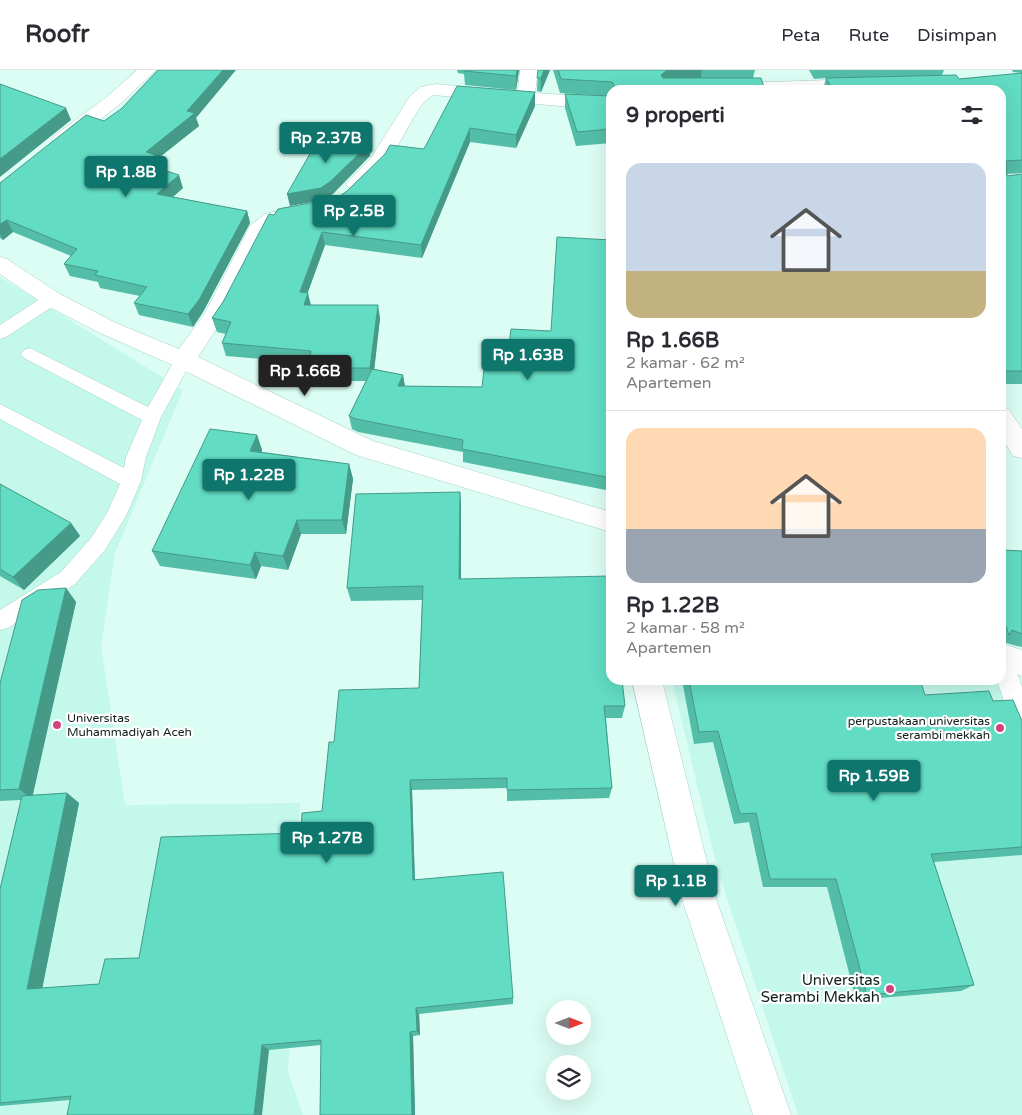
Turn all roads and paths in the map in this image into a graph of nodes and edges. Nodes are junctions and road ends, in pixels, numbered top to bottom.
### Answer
1 (147, 70) edge
2 (529, 70) edge
3 (761, 83) edge
4 (878, 83) edge
5 (701, 85) edge
6 (526, 98) junction
7 (606, 103) edge
8 (48, 150) edge
9 (341, 199) edge
10 (318, 210) edge
11 (0, 264) edge
12 (52, 299) junction
13 (0, 333) edge
14 (30, 354) dead end
15 (183, 360) junction
16 (0, 411) edge
17 (152, 416) junction
18 (1006, 424) edge
19 (1022, 449) edge
20 (131, 480) junction
21 (606, 520) edge
22 (0, 621) edge
23 (1006, 658) edge
24 (1022, 663) edge
25 (1006, 672) edge
26 (648, 685) edge
27 (1022, 723) edge
28 (772, 1115) edge

1 - 8 street
2 - 6 street
3 - 4 street
3 - 5 street
6 - 7 street
6 - 9 street
10 - 15 street
11 - 12 street
12 - 13 lane
12 - 15 street
14 - 17 lane
15 - 17 lane
15 - 21 street
16 - 20 lane
17 - 20 lane
18 - 19 street
20 - 22 lane
23 - 24 street
25 - 27 lane
26 - 28 street

